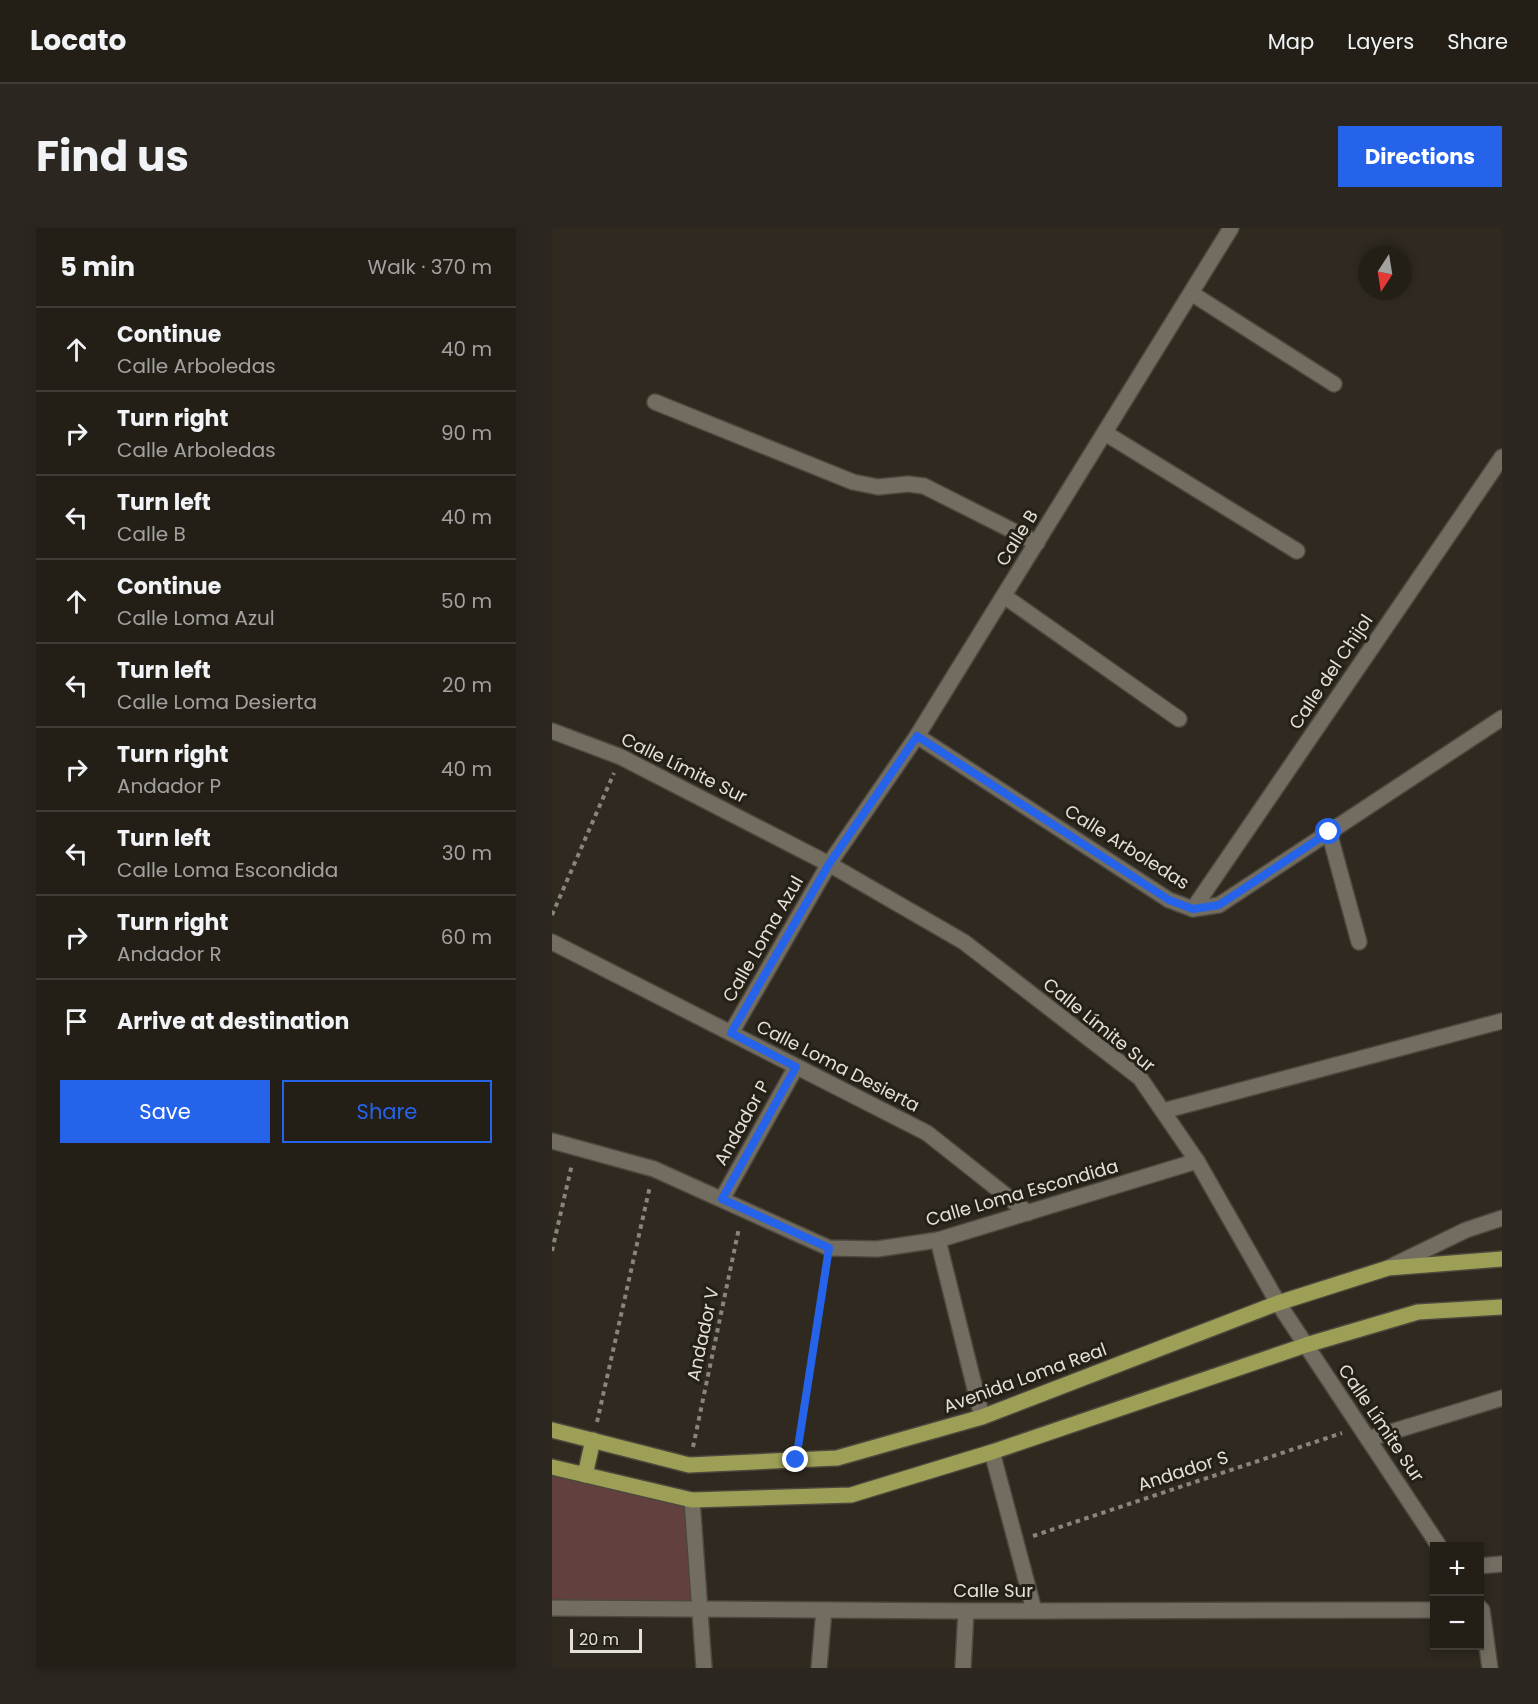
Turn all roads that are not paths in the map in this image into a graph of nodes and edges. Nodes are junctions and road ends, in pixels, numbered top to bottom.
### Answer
1 (1231, 228) edge
2 (1191, 293) junction
3 (1334, 384) dead end
4 (655, 402) dead end
5 (1105, 433) junction
6 (1502, 457) edge
7 (1037, 543) junction
8 (1297, 551) dead end
9 (1004, 596) junction
10 (1502, 718) edge
11 (1179, 719) dead end
12 (552, 731) edge
13 (917, 736) junction
14 (1329, 832) junction
15 (829, 864) junction
16 (1193, 909) junction
17 (552, 942) edge
18 (1359, 942) dead end
19 (1502, 1021) edge
20 (731, 1033) junction
21 (796, 1067) junction
22 (1163, 1111) junction
23 (552, 1141) edge
24 (1197, 1161) junction
25 (722, 1199) junction
26 (1028, 1213) junction
27 (1502, 1218) edge
28 (938, 1240) junction
29 (1502, 1259) edge
30 (1388, 1268) junction
31 (1278, 1304) junction
32 (1502, 1307) edge
33 (1306, 1345) junction
34 (1502, 1398) edge
35 (982, 1417) junction
36 (552, 1430) edge
37 (1364, 1433) junction
38 (593, 1440) junction
39 (992, 1452) junction
40 (552, 1467) edge
41 (585, 1475) junction
42 (692, 1500) junction
43 (1436, 1542) edge
44 (1502, 1564) edge
45 (1484, 1566) edge
46 (552, 1608) edge
47 (699, 1609) junction
48 (824, 1610) junction
49 (1034, 1610) junction
50 (1430, 1610) edge
51 (966, 1611) junction
52 (1484, 1633) edge
53 (704, 1668) edge
54 (819, 1668) edge
55 (963, 1668) edge
56 (1490, 1668) edge

1 - 2 street, Calle B
2 - 3 street
2 - 5 street, Calle B
4 - 7 street
5 - 7 street, Calle B
5 - 8 street
6 - 16 street, Calle del Chijol
7 - 9 street, Calle B
9 - 11 street
9 - 13 street, Calle B
10 - 14 street, Calle Arboledas
12 - 15 street, Calle Límite Sur
13 - 15 street, Calle B
13 - 16 street, Calle Arboledas
14 - 16 street, Calle Arboledas
14 - 18 street
15 - 20 street, Calle Loma Azul
15 - 22 street, Calle Límite Sur
17 - 20 street, Calle Loma Desierta
19 - 22 street
20 - 21 street, Calle Loma Desierta
21 - 25 street, Andador P
21 - 26 street, Calle Loma Desierta
22 - 24 street, Calle Límite Sur
23 - 25 street, Calle Loma Escondida
24 - 26 street, Calle Loma Escondida
24 - 31 street, Calle Límite Sur
25 - 28 street, Calle Loma Escondida
26 - 28 street, Calle Loma Escondida
27 - 30 street
28 - 35 street
29 - 30 main road, Avenida Loma Real
30 - 31 main road, Avenida Loma Real
31 - 33 street, Calle Límite Sur
31 - 35 main road, Avenida Loma Real
32 - 33 main road
33 - 37 street, Calle Límite Sur
33 - 39 main road
34 - 37 street
35 - 38 main road, Avenida Loma Real
36 - 38 main road, Avenida Loma Real
37 - 43 street, Calle Límite Sur
38 - 41 main road
39 - 42 main road
39 - 49 street
40 - 41 main road
41 - 42 main road
42 - 47 street
44 - 45 street
46 - 47 street, Calle Sur
47 - 48 street, Calle Sur
47 - 53 street
48 - 51 street, Calle Sur
48 - 54 street
49 - 50 street, Calle Sur
49 - 51 street, Calle Sur
51 - 55 street
52 - 56 street

